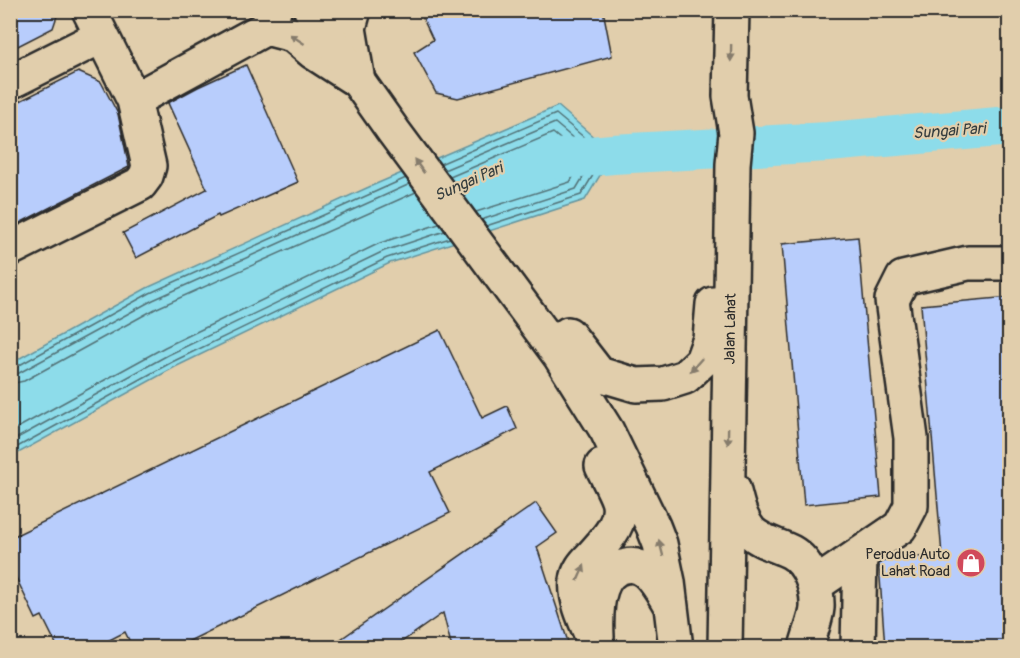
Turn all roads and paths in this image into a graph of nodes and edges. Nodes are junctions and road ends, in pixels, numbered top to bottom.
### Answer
1 (311, 10) edge
2 (354, 10) edge
3 (732, 10) edge
4 (270, 19) edge
5 (95, 23) edge
6 (358, 81) junction
7 (10, 82) edge
8 (134, 100) junction
9 (730, 150) junction
10 (478, 247) junction
11 (10, 249) edge
12 (1010, 263) edge
13 (560, 356) junction
14 (727, 469) junction
15 (860, 554) junction
16 (815, 585) junction
17 (726, 591) junction
18 (672, 607) junction
19 (597, 648) edge
20 (676, 648) edge
21 (725, 648) edge
22 (806, 648) edge
23 (858, 648) edge

1 - 6 main road
2 - 6 main road
3 -> 9 main road, Jalan Lahat
6 -> 4 main road
4 - 8 main road
5 - 7 main road
5 - 8 main road
10 -> 6 main road
8 - 11 main road
9 -> 10 main road
9 -> 14 main road, Jalan Lahat
10 - 13 main road
12 - 15 main road
18 -> 13 main road
19 -> 13 main road
14 - 16 main road
14 - 17 main road, Jalan Lahat
15 - 16 main road
15 - 23 main road
16 - 17 main road
16 - 22 main road
17 - 21 main road, Jalan Lahat
18 - 19 main road
18 - 20 main road

